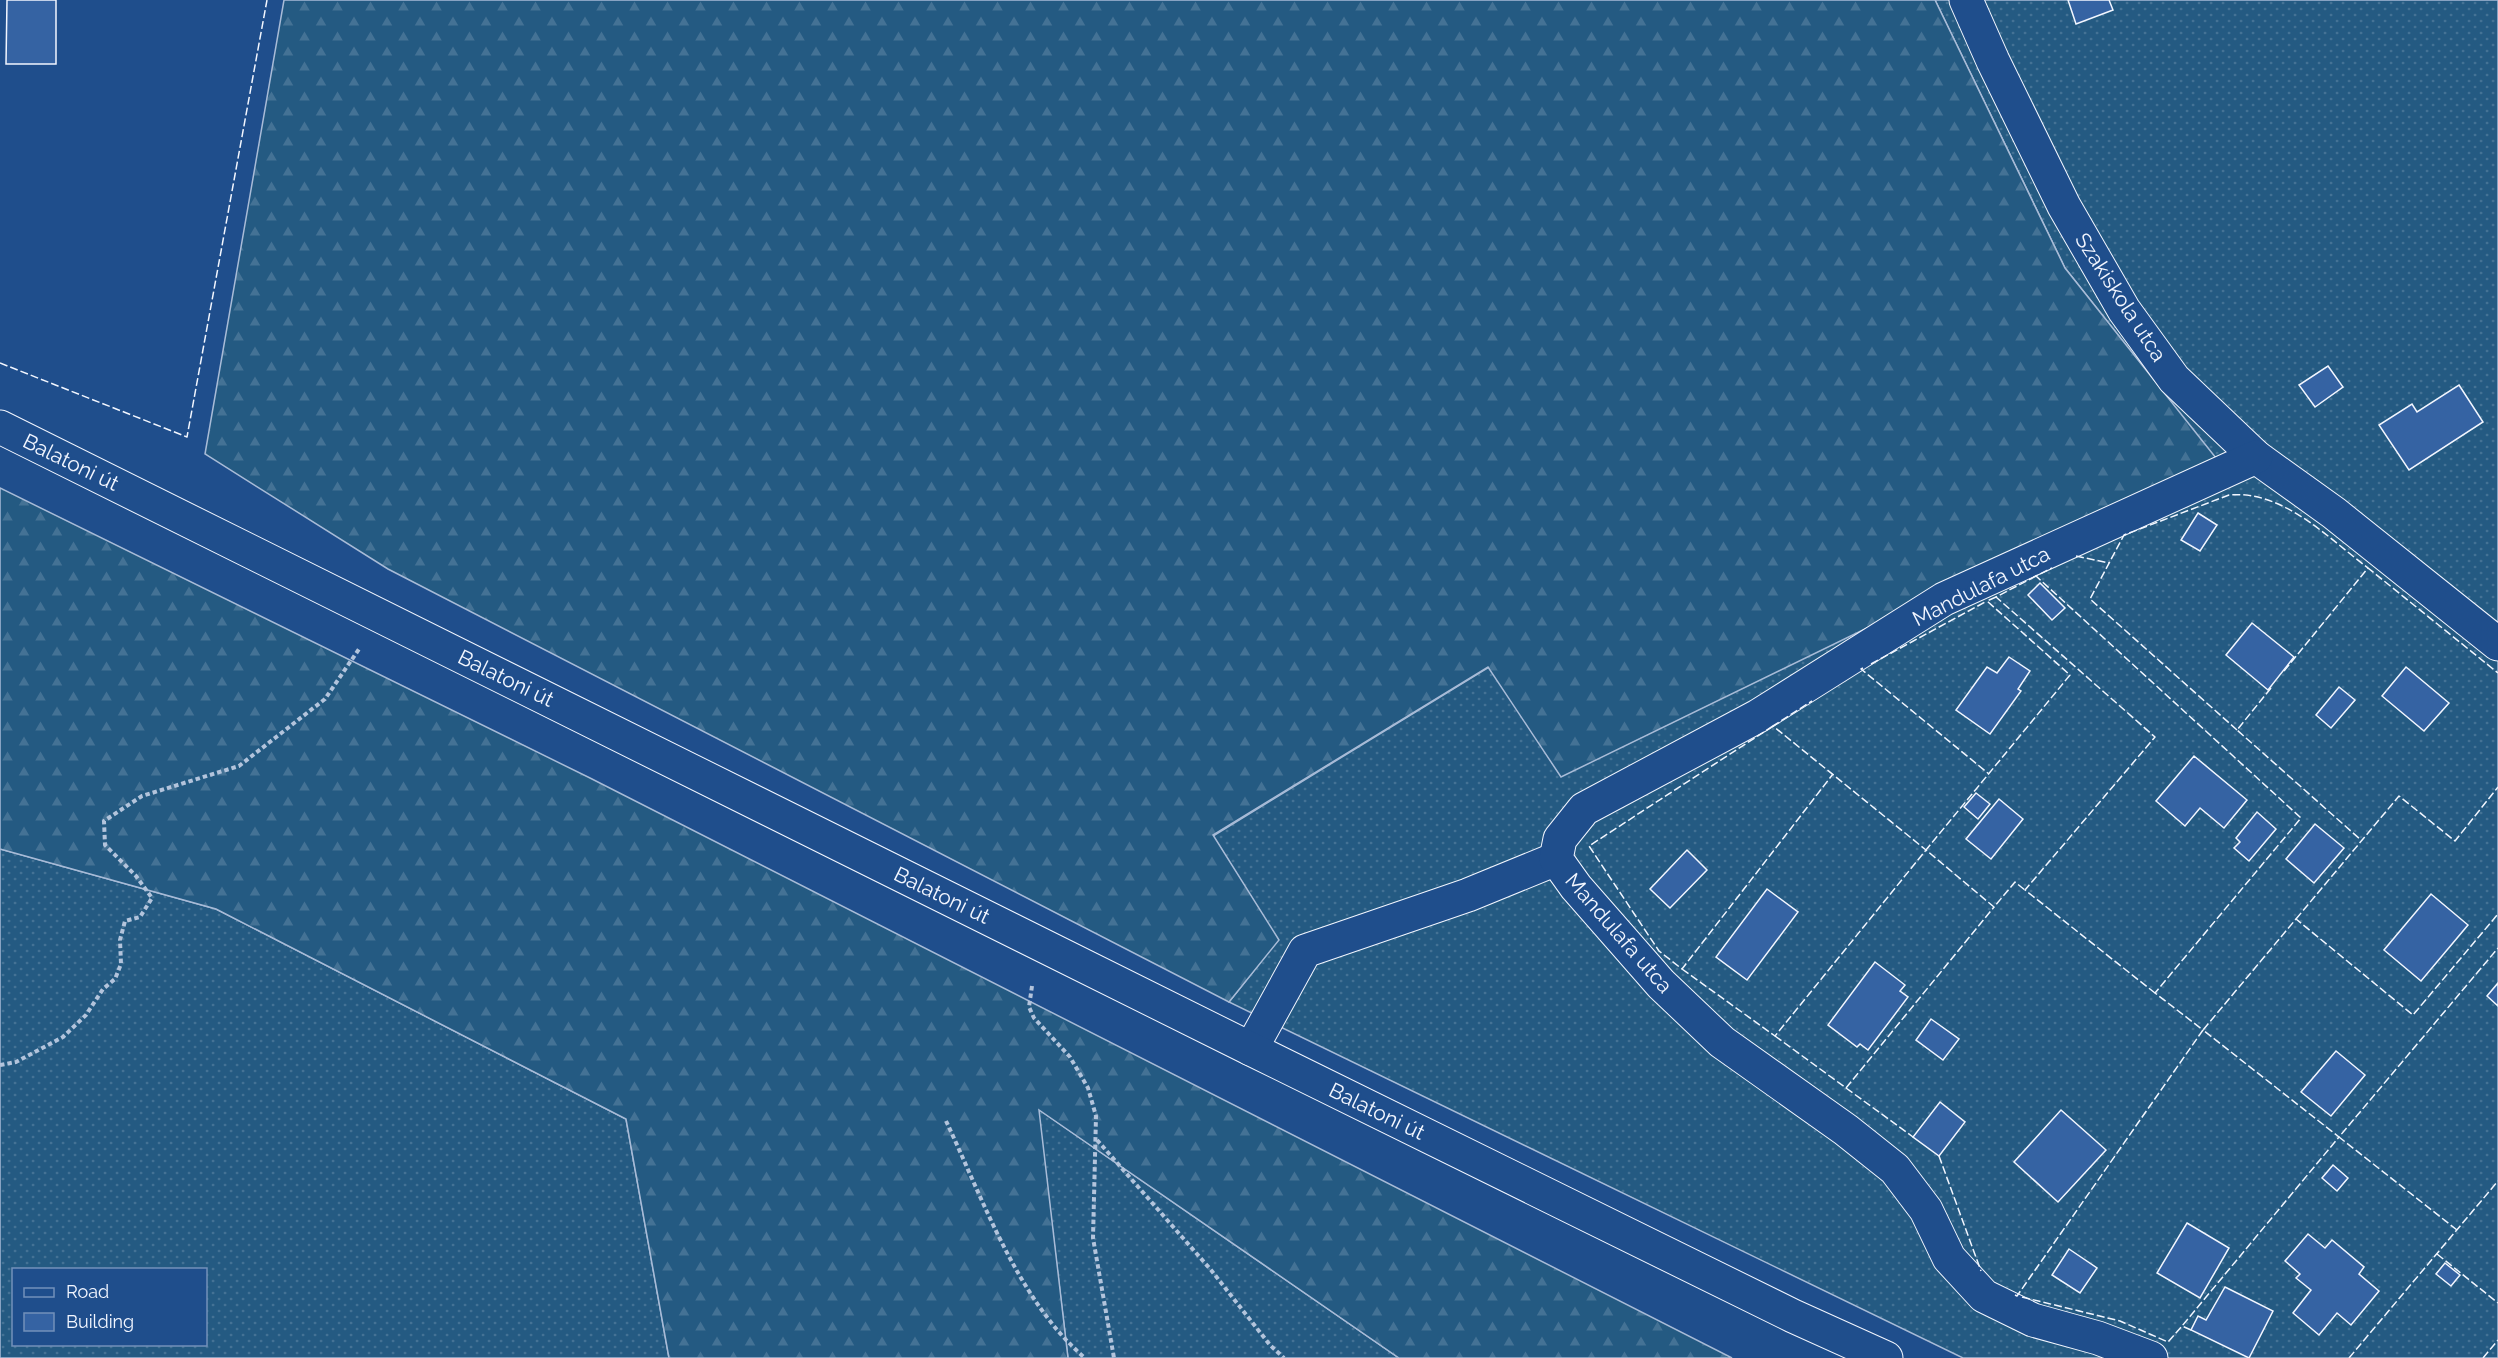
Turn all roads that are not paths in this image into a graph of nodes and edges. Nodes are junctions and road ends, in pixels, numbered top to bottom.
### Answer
1 (1966, 0) edge
2 (0, 427) edge
3 (2256, 457) junction
4 (2498, 644) edge
5 (1556, 859) junction
6 (1251, 1049) junction
7 (1886, 1358) edge
8 (2151, 1358) edge

1 - 3 street, Szakiskola utca
2 - 6 street, Balatoni út
3 - 4 street, Szakiskola utca
3 - 5 street, Mandulafa utca
5 - 6 street
5 - 8 street, Mandulafa utca
6 - 7 street, Balatoni út

